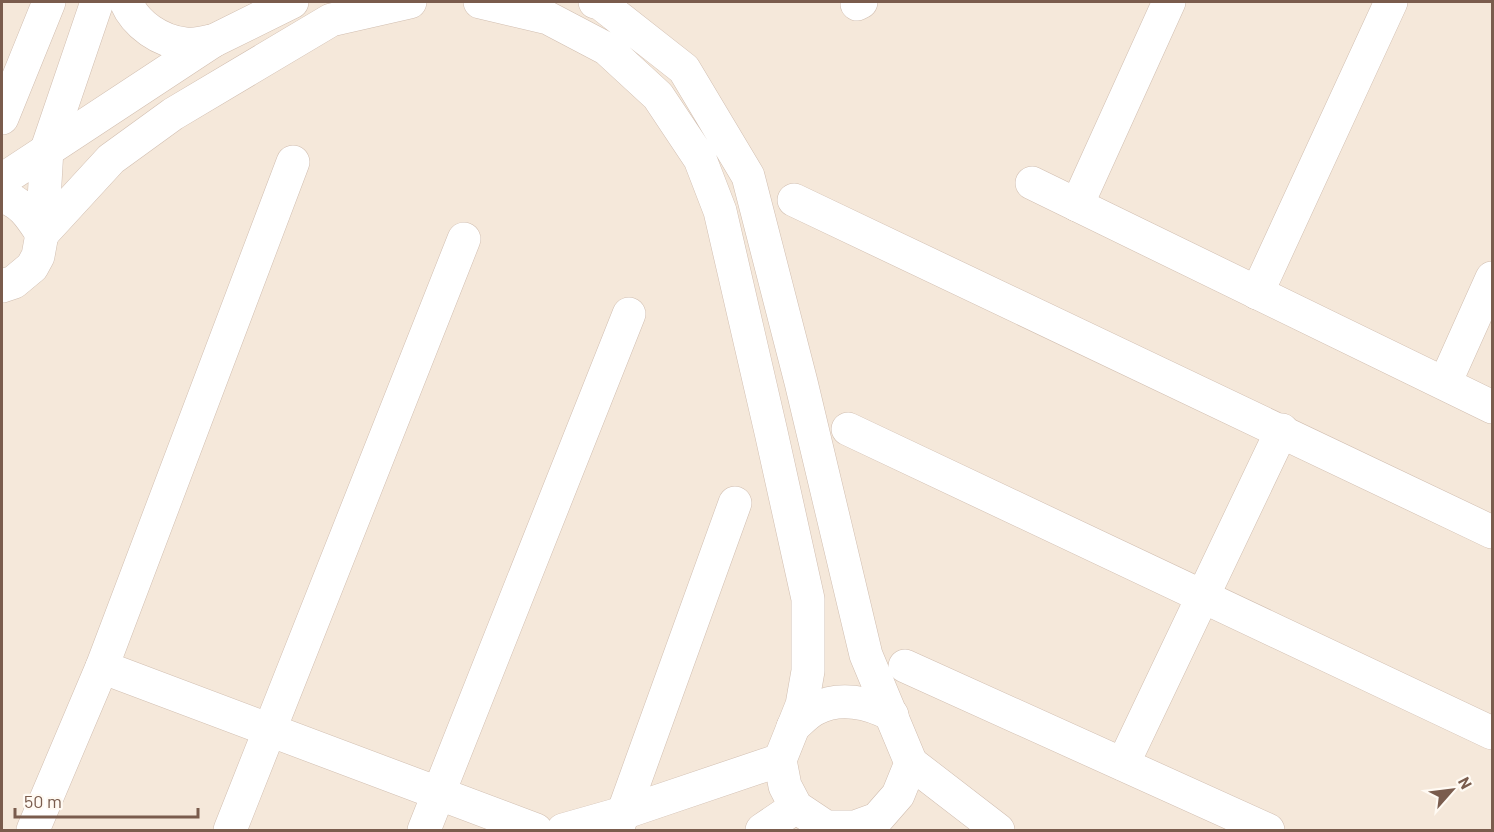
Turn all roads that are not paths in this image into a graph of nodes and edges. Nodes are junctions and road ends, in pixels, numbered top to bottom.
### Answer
1 (49, 2) edge
2 (97, 2) edge
3 (126, 2) edge
4 (292, 2) edge
5 (410, 2) edge
6 (480, 2) edge
7 (595, 2) edge
8 (1169, 2) edge
9 (1391, 2) edge
10 (213, 41) junction
11 (2, 118) edge
12 (47, 149) junction
13 (293, 162) dead end
14 (2, 180) edge
15 (1032, 183) dead end
16 (2, 197) edge
17 (794, 200) dead end
18 (1077, 205) junction
19 (42, 234) junction
20 (464, 239) dead end
21 (1492, 278) edge
22 (2, 286) edge
23 (1257, 293) junction
24 (629, 314) dead end
25 (1444, 383) junction
26 (1492, 407) edge
27 (848, 429) dead end
28 (1282, 430) junction
29 (735, 503) dead end
30 (1492, 532) edge
31 (1202, 596) junction
32 (906, 666) dead end
33 (102, 667) junction
34 (892, 714) junction
35 (793, 727) junction
36 (270, 730) junction
37 (1492, 733) edge
38 (780, 760) junction
39 (911, 763) junction
40 (1123, 764) junction
41 (438, 794) junction
42 (796, 807) junction
43 (620, 822) edge
44 (889, 825) edge
45 (825, 829) edge
46 (33, 831) edge
47 (230, 831) edge
48 (424, 831) edge
49 (536, 831) edge
50 (563, 831) edge
51 (762, 831) edge
52 (998, 831) edge
53 (1268, 831) edge

1 - 11 street
2 - 12 street
3 - 10 street
4 - 10 street
5 - 19 street
6 - 35 street
7 - 34 street
8 - 18 street
9 - 23 street
10 - 12 street
12 - 14 street
12 - 19 street
13 - 33 street
15 - 18 street
16 - 19 street
17 - 28 street
18 - 23 street
19 - 22 street
20 - 36 street
21 - 25 street
23 - 25 street
24 - 41 street
25 - 26 street
27 - 31 street
28 - 30 street
28 - 31 street
29 - 43 street
31 - 37 street
31 - 40 street
32 - 40 street
33 - 36 street
33 - 46 street
34 - 35 street
34 - 39 street
35 - 38 street
36 - 41 street
36 - 47 street
38 - 42 street
38 - 43 street
39 - 44 street
39 - 52 street
40 - 53 street
41 - 48 street
41 - 49 street
42 - 45 street
42 - 51 street
43 - 50 street
44 - 45 street

